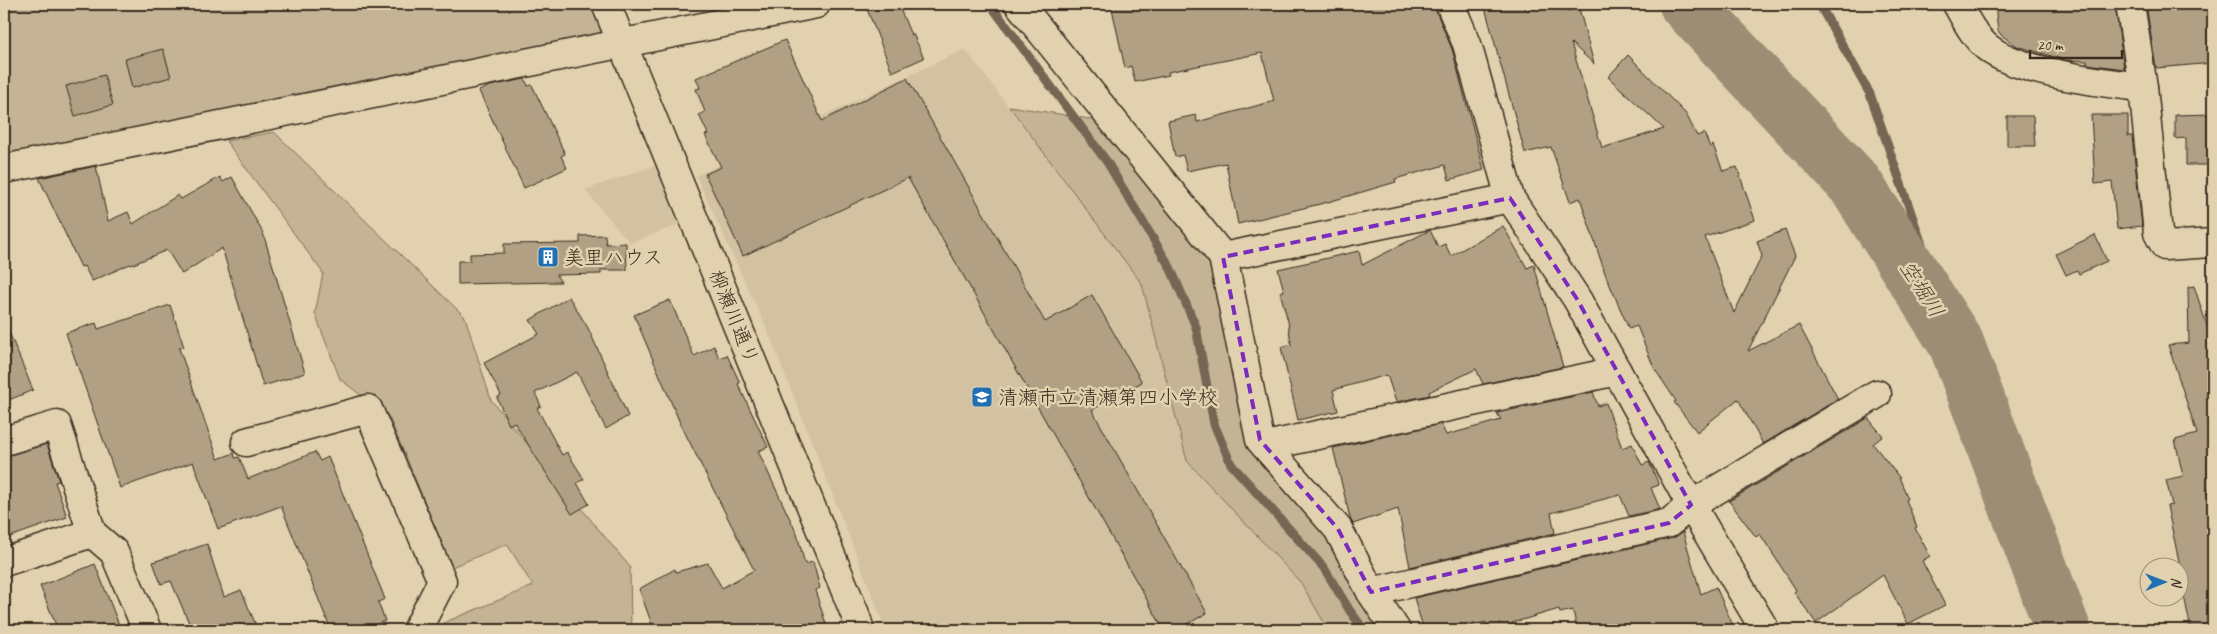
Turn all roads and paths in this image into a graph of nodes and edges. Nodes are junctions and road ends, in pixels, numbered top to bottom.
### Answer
1 (606, 4) edge
2 (816, 4) edge
3 (1019, 4) edge
4 (1450, 4) edge
5 (1957, 4) edge
6 (2130, 4) edge
7 (622, 44) junction
8 (2143, 87) junction
9 (4, 169) edge
10 (1510, 198) junction
11 (2213, 243) edge
12 (1223, 258) junction
13 (1617, 371) junction
14 (1877, 394) dead end
15 (4, 441) edge
16 (246, 442) dead end
17 (1266, 446) junction
18 (1691, 506) junction
19 (92, 533) junction
20 (4, 562) edge
21 (1371, 592) junction
22 (147, 630) edge
23 (418, 630) edge
24 (429, 630) edge
25 (860, 630) edge
26 (1396, 630) edge
27 (1765, 630) edge

1 - 7 street, 柳瀬川通り
2 - 7 street
3 - 12 street
4 - 10 street
5 - 8 street
6 - 8 street
7 - 9 street
7 - 25 street, 柳瀬川通り
8 - 11 street
10 - 12 street
10 - 13 street
12 - 17 street
13 - 17 street
13 - 18 street
14 - 18 street
15 - 19 street
16 - 23 street
17 - 21 street
18 - 21 street
18 - 27 street
19 - 20 street
19 - 22 street
21 - 26 street
23 - 24 street

